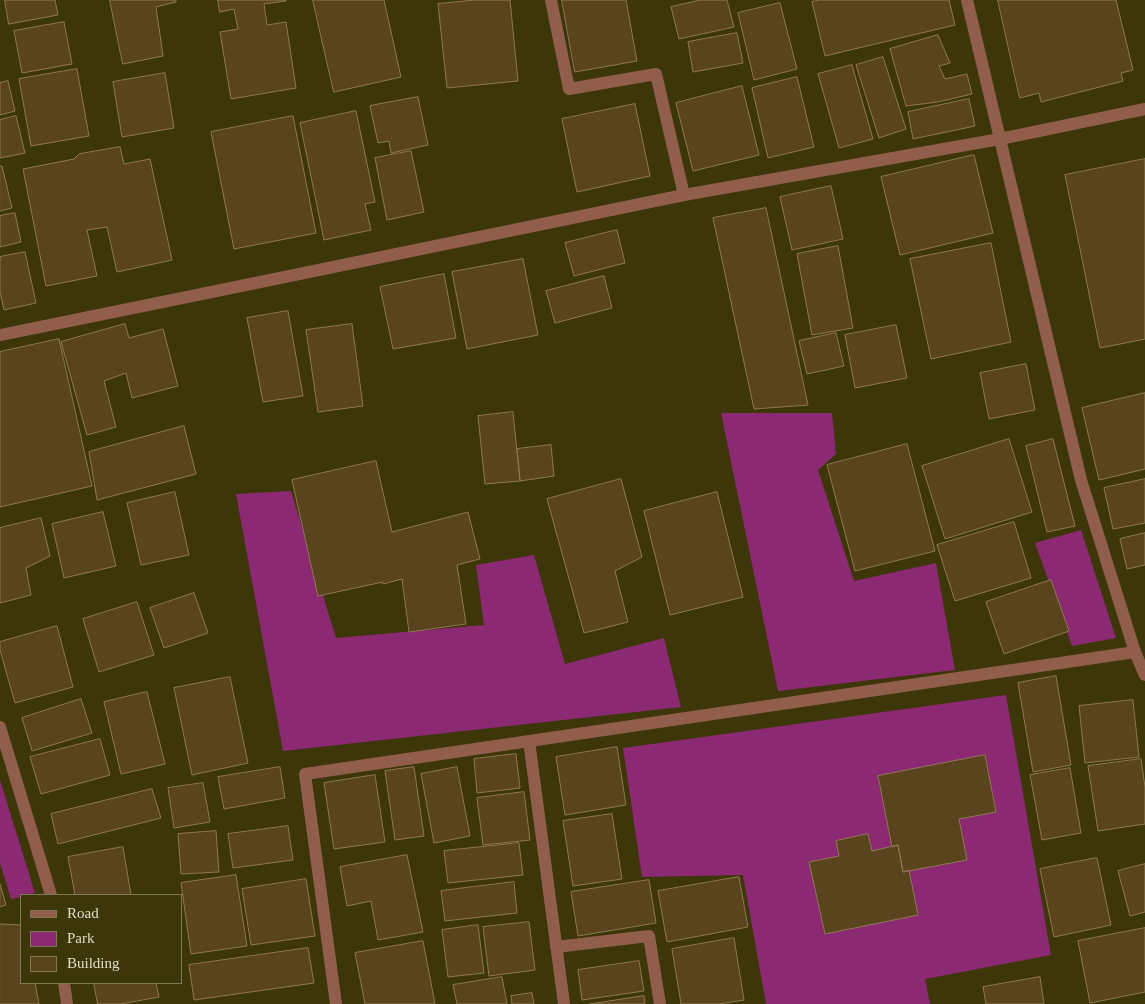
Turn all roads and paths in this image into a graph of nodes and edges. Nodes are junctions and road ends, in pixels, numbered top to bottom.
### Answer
1 (551, 0) edge
2 (967, 0) edge
3 (1145, 109) edge
4 (1000, 139) junction
5 (684, 195) junction
6 (0, 335) edge
7 (1134, 652) junction
8 (1145, 675) edge
9 (0, 727) edge
10 (530, 741) junction
11 (51, 894) edge
12 (556, 947) junction
13 (64, 984) edge
14 (68, 1004) edge
15 (336, 1004) edge
16 (564, 1004) edge
17 (660, 1004) edge

1 - 5 street
2 - 4 street
3 - 4 street
4 - 5 street
4 - 7 street
5 - 6 street
7 - 8 street
7 - 10 street
9 - 11 street
10 - 12 street
10 - 15 street
12 - 16 street
12 - 17 street
13 - 14 street

